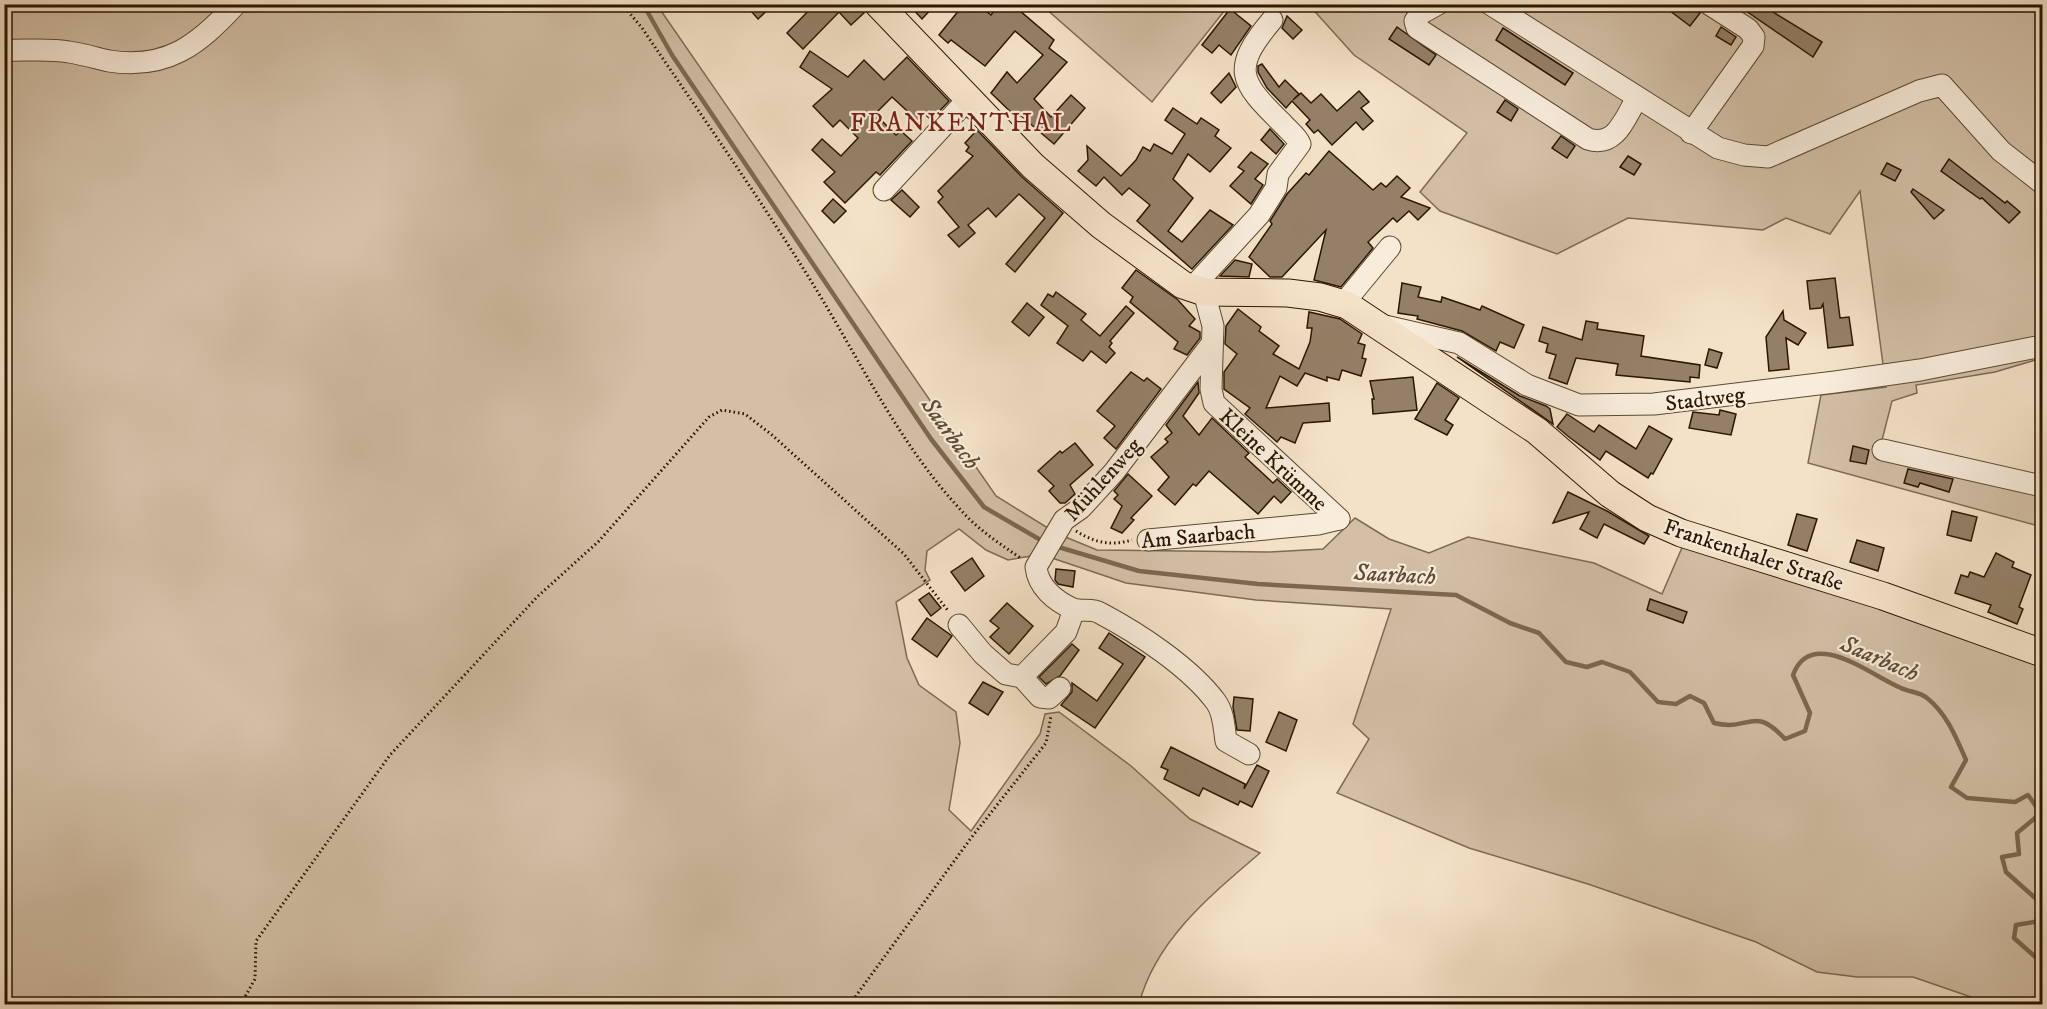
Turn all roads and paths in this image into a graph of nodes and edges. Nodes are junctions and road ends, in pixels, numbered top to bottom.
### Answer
1 (236, 4) edge
2 (622, 4) edge
3 (878, 4) edge
4 (1438, 4) edge
5 (1490, 4) edge
6 (1709, 4) edge
7 (1272, 20) dead end
8 (4, 50) edge
9 (1637, 98) junction
10 (968, 99) junction
11 (1691, 133) junction
12 (2043, 183) edge
13 (884, 190) dead end
14 (1390, 247) dead end
15 (1198, 290) junction
16 (1344, 304) junction
17 (1381, 325) junction
18 (1210, 346) junction
19 (2043, 346) edge
20 (1883, 450) dead end
21 (2043, 486) edge
22 (1339, 519) joint
23 (1060, 525) junction
24 (1148, 540) joint
25 (1039, 563) junction
26 (1074, 609) junction
27 (959, 625) joint
28 (2043, 653) edge
29 (1022, 677) junction
30 (1052, 693) joint
31 (1249, 754) dead end
32 (241, 1005) edge
33 (850, 1005) edge

1 - 8 street
2 - 25 path
3 - 10 main road, Frankenthaler Straße
4 - 9 street
5 - 9 street
6 - 11 street
7 - 15 street
9 - 11 street
10 - 13 street
10 - 15 main road, Frankenthaler Straße
11 - 12 street
14 - 16 street
15 - 16 main road, Frankenthaler Straße
15 - 18 street, Kleine Krümme
16 - 17 main road, Frankenthaler Straße
17 - 19 street, Stadtweg
17 - 28 main road, Frankenthaler Straße
18 - 22 street, Kleine Krümme
18 - 23 street, Mühlenweg
20 - 21 street
22 - 24 street, Am Saarbach
23 - 24 path, Am Saarbach
23 - 25 street, Mühlenweg
25 - 26 street
26 - 29 street
26 - 31 street
27 - 29 street
27 - 32 path
29 - 30 street
30 - 33 path

